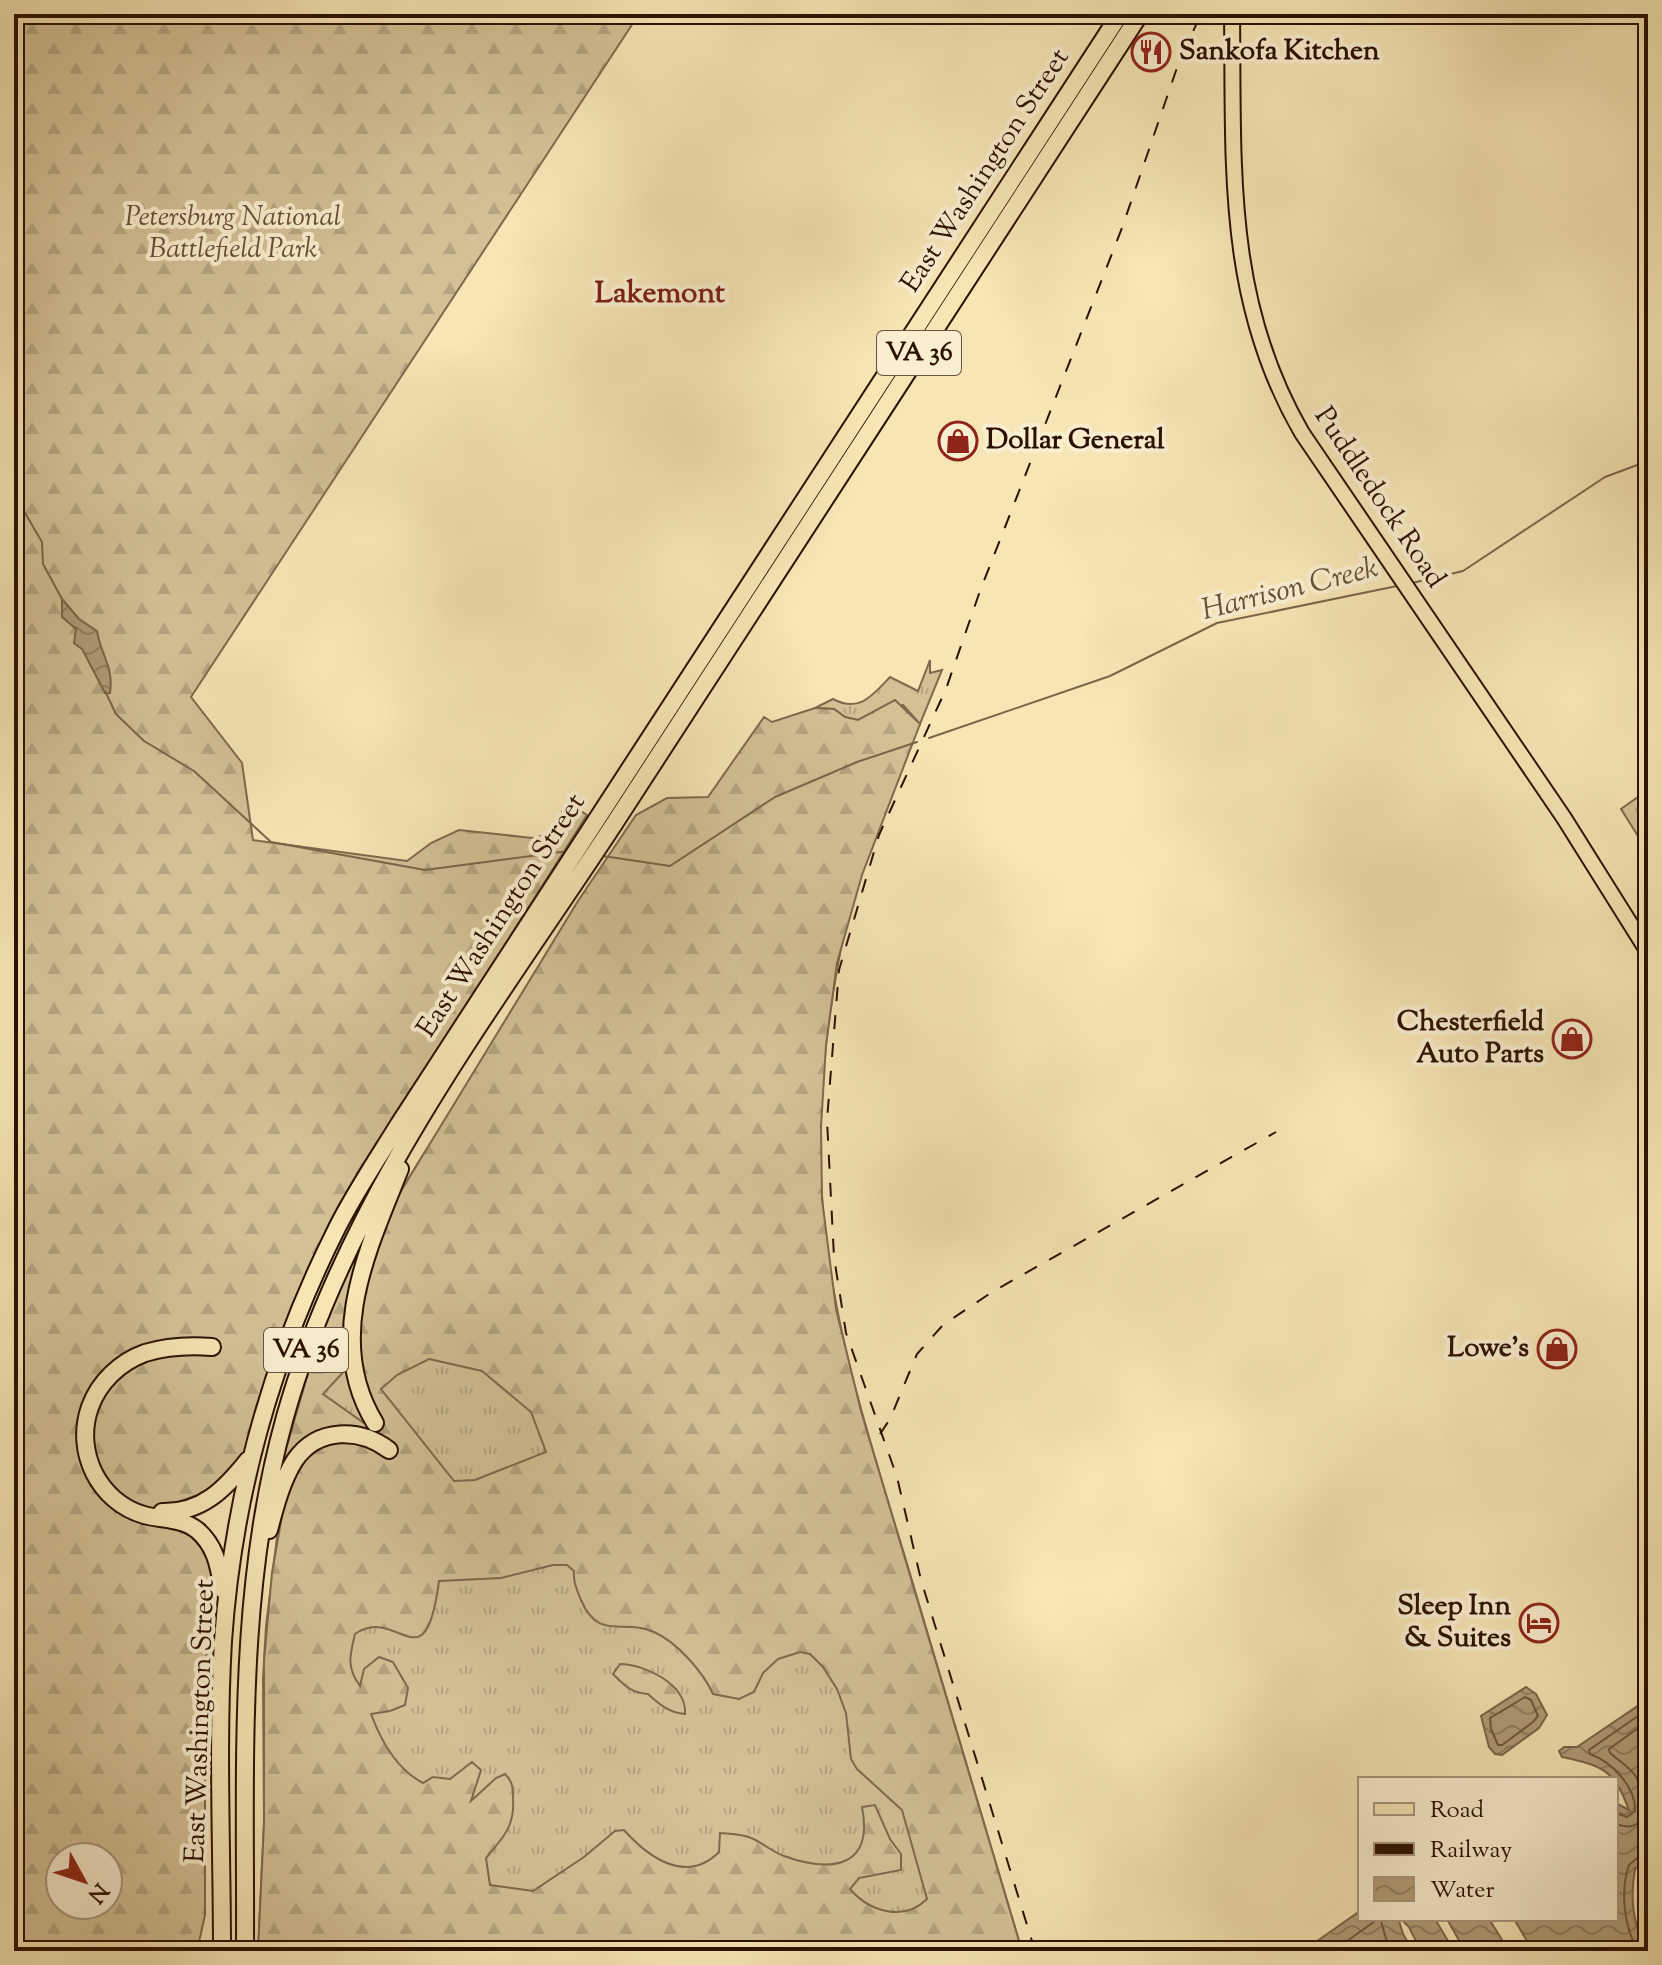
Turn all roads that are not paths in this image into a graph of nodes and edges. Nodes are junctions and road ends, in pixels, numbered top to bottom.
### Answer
1 (1120, 14) edge
2 (1140, 14) edge
3 (1232, 14) edge
4 (1648, 952) edge
5 (421, 1119) junction
6 (375, 1423) dead end
7 (389, 1450) dead end
8 (252, 1456) junction
9 (252, 1589) junction
10 (226, 1610) junction
11 (222, 1951) edge
12 (245, 1951) edge

1 - 8 highway, East Washington Street / VA 36
2 - 5 highway, East Washington Street / VA 36
3 - 4 main road, Puddledock Road
5 - 6 highway
5 - 9 highway, East Washington Street / VA 36
7 - 9 highway
8 - 10 highway, East Washington Street / VA 36
8 - 10 highway
9 - 12 highway, East Washington Street / VA 36
10 - 11 highway, East Washington Street / VA 36

